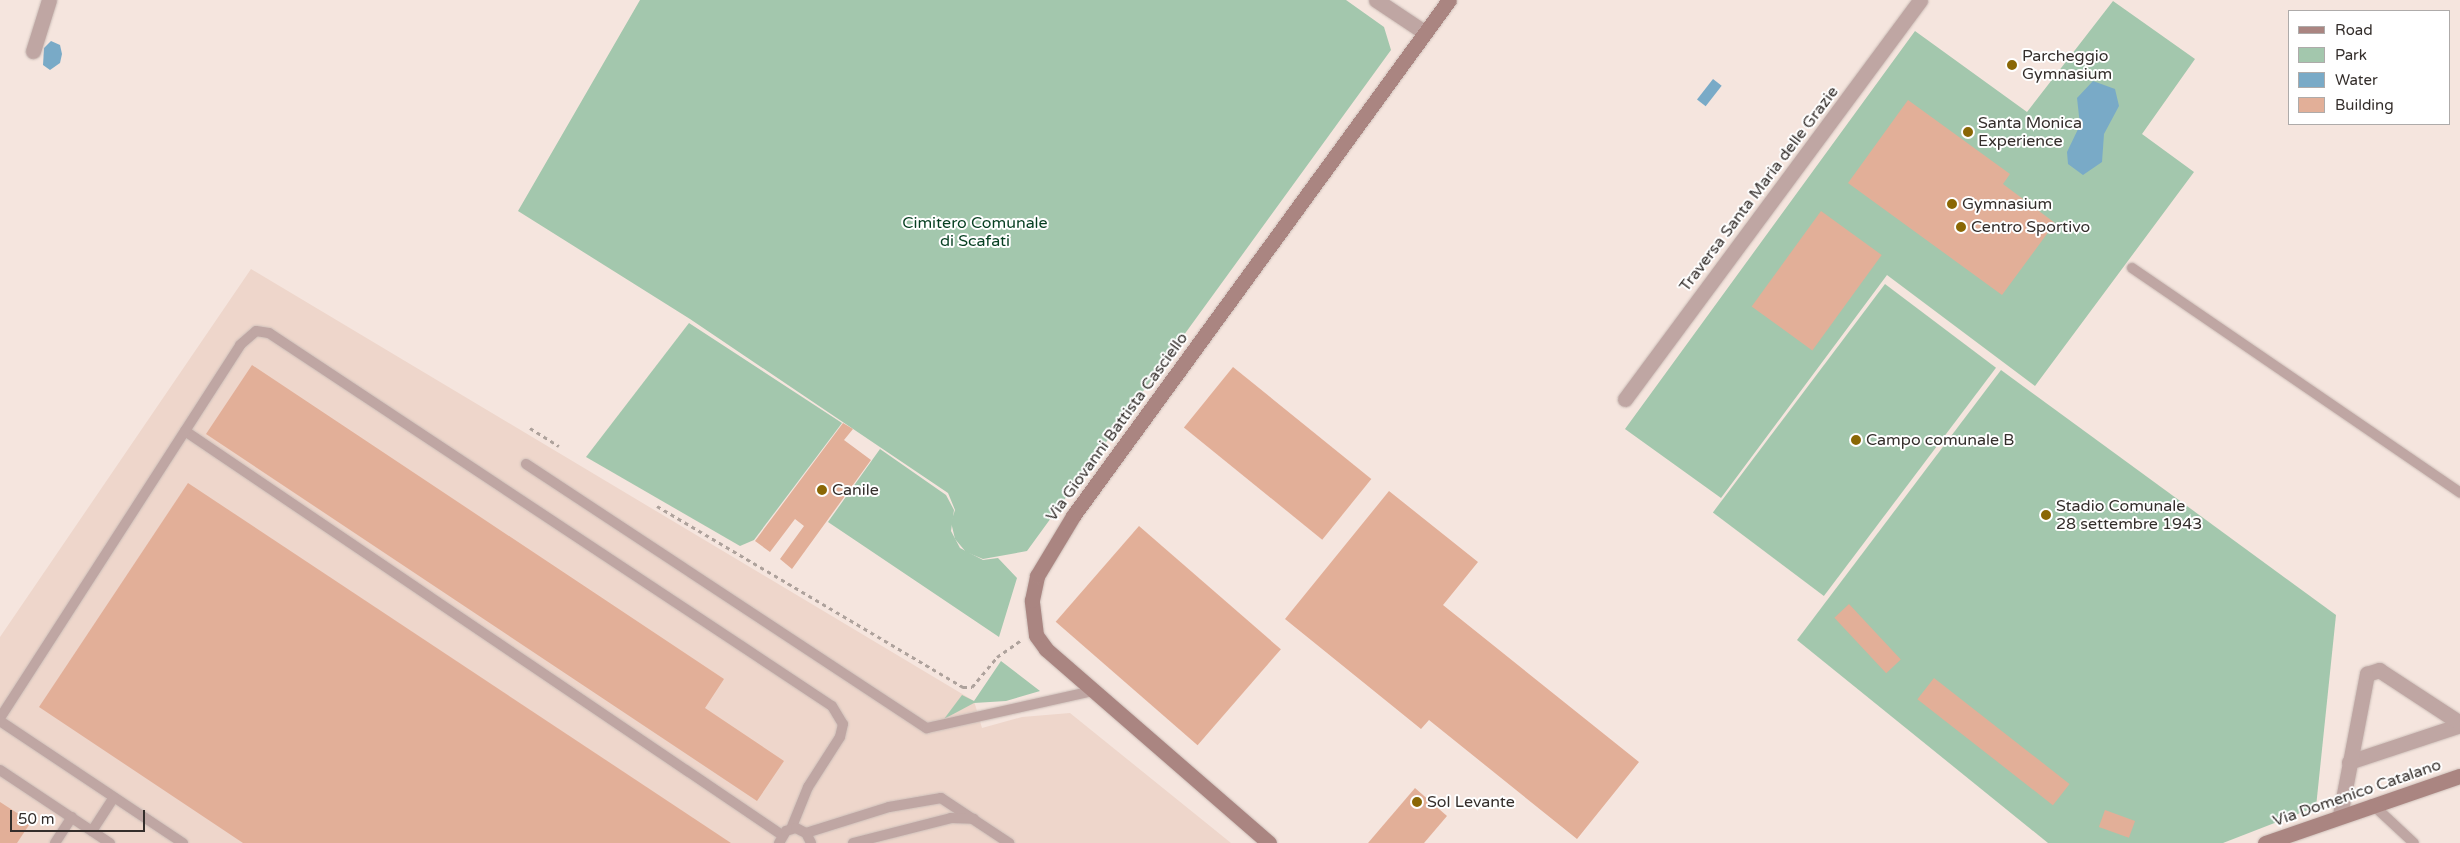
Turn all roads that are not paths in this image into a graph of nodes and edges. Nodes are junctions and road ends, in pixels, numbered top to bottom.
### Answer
1 (49, 0) edge
2 (1376, 0) edge
3 (1449, 0) edge
4 (1920, 0) edge
5 (1424, 32) junction
6 (33, 52) dead end
7 (2132, 268) dead end
8 (1625, 399) dead end
9 (185, 431) junction
10 (526, 464) dead end
11 (2460, 493) edge
12 (1094, 691) junction
13 (0, 719) edge
14 (2460, 724) edge
15 (2349, 762) junction
16 (0, 770) edge
17 (2460, 776) edge
18 (114, 797) junction
19 (2372, 804) junction
20 (2340, 815) junction
21 (72, 817) junction
22 (975, 819) junction
23 (92, 831) junction
24 (806, 833) junction
25 (784, 836) edge
26 (55, 843) edge
27 (110, 843) edge
28 (183, 843) edge
29 (811, 843) edge
30 (853, 843) edge
31 (1009, 843) edge
32 (1269, 843) edge
33 (2265, 843) edge
34 (2414, 843) edge

1 - 6 street
2 - 5 street
3 - 5 street, Via Giovanni Battista Casciello
4 - 8 street, Traversa Santa Maria delle Grazie
5 - 12 street, Via Giovanni Battista Casciello
7 - 11 lane
9 - 13 lane
9 - 25 lane
9 - 25 lane
10 - 12 lane
12 - 32 street
13 - 18 lane
14 - 15 street
14 - 15 street
15 - 20 street
16 - 21 lane
17 - 19 street, Via Domenico Catalano
18 - 23 lane
18 - 28 lane
19 - 20 street, Via Domenico Catalano
19 - 34 lane
20 - 33 street, Via Domenico Catalano
21 - 23 lane
21 - 26 lane
22 - 24 lane
22 - 30 lane
22 - 31 lane
23 - 27 lane
24 - 25 lane
24 - 29 lane

